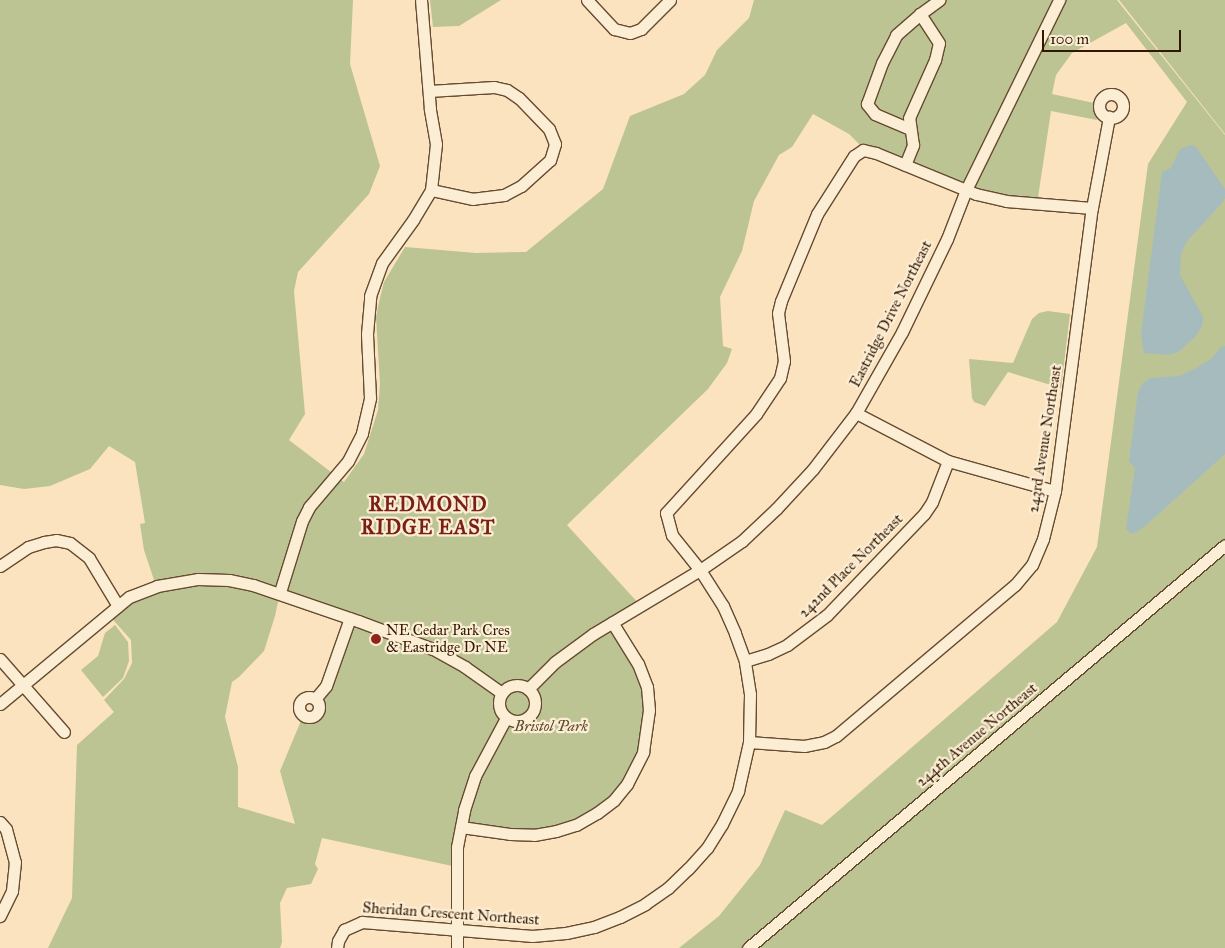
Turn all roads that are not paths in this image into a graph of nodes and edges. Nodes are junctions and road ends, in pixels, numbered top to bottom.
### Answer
1 (421, 0) edge
2 (587, 0) edge
3 (670, 0) edge
4 (939, 0) edge
5 (1059, 0) edge
6 (920, 14) junction
7 (429, 91) junction
8 (1109, 117) dead end
9 (910, 129) junction
10 (905, 165) junction
11 (431, 190) junction
12 (966, 190) junction
13 (1092, 208) junction
14 (856, 413) junction
15 (948, 461) junction
16 (1055, 491) junction
17 (1225, 545) edge
18 (0, 566) edge
19 (700, 570) junction
20 (280, 592) junction
21 (118, 606) junction
22 (350, 618) junction
23 (612, 622) junction
24 (0, 659) edge
25 (744, 661) junction
26 (22, 684) junction
27 (528, 689) junction
28 (502, 693) junction
29 (315, 699) dead end
30 (0, 704) edge
31 (506, 718) junction
32 (64, 732) dead end
33 (749, 742) junction
34 (0, 822) edge
35 (461, 827) junction
36 (0, 916) edge
37 (456, 930) junction
38 (538, 936) junction
39 (337, 948) edge
40 (457, 948) edge
41 (538, 948) edge
42 (748, 948) edge

1 - 7 street
2 - 3 street
4 - 6 street
5 - 12 street, Eastridge Drive Northeast
6 - 9 street
6 - 9 street
7 - 11 street
7 - 11 street
8 - 13 street, 243rd Avenue Northeast
9 - 10 street
10 - 12 street
10 - 19 street, Sheridan Crescent Northeast
11 - 20 street
12 - 13 street
12 - 14 street, Eastridge Drive Northeast
13 - 16 street, 243rd Avenue Northeast
14 - 15 street
14 - 19 street, Eastridge Drive Northeast
15 - 16 street
15 - 25 street, 242nd Place Northeast
16 - 33 street, 243rd Avenue Northeast
17 - 42 street, 244th Avenue Northeast
18 - 21 street
19 - 23 street, Eastridge Drive Northeast
19 - 25 street, Sheridan Crescent Northeast
20 - 21 street
20 - 22 street
21 - 26 street
22 - 28 street
22 - 29 street
23 - 27 street, Eastridge Drive Northeast
23 - 35 street
24 - 26 street
25 - 33 street, Sheridan Crescent Northeast
26 - 30 street
26 - 32 street
27 - 28 street
27 - 31 street
28 - 31 street
31 - 35 street
33 - 38 street, Sheridan Crescent Northeast
34 - 36 street
35 - 37 street
37 - 38 street, Sheridan Crescent Northeast
37 - 39 street, Sheridan Crescent Northeast
37 - 40 street
38 - 41 street

